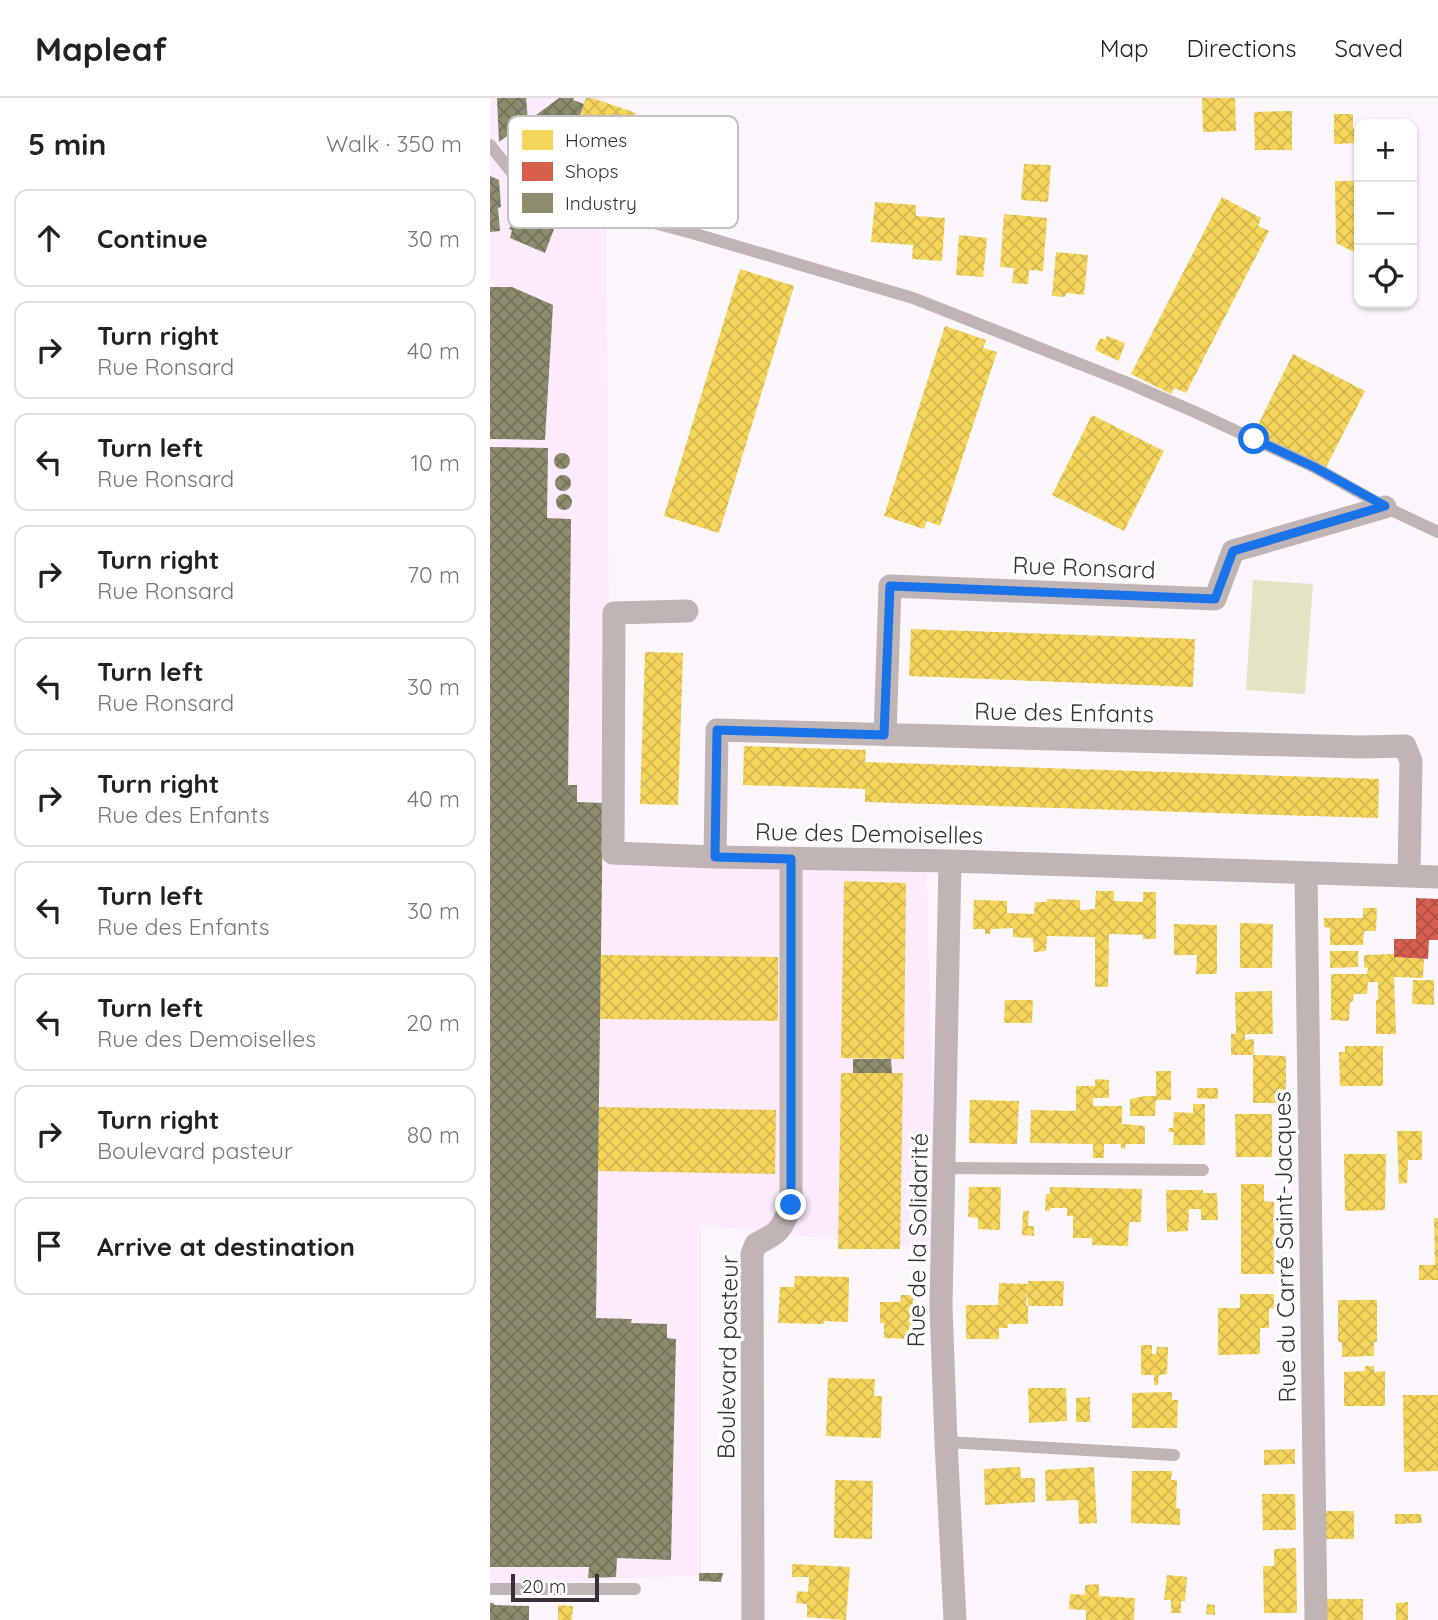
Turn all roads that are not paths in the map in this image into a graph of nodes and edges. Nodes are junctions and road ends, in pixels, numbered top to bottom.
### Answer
1 (490, 145) edge
2 (508, 168) edge
3 (673, 228) edge
4 (1385, 506) junction
5 (1438, 532) edge
6 (687, 611) dead end
7 (884, 735) junction
8 (715, 857) junction
9 (791, 859) junction
10 (950, 861) junction
11 (1306, 874) junction
12 (1409, 876) junction
13 (1438, 877) edge
14 (945, 1168) junction
15 (1203, 1170) dead end
16 (946, 1442) junction
17 (1174, 1455) dead end
18 (490, 1589) edge
19 (635, 1589) dead end
20 (753, 1620) edge
21 (955, 1620) edge
22 (1316, 1620) edge

1 - 2 lane
3 - 4 lane
4 - 5 lane
4 - 7 street, Rue Ronsard
6 - 8 street, Rue des Demoiselles
7 - 8 street, Rue des Enfants
7 - 12 street, Rue des Enfants
8 - 9 street, Rue des Demoiselles
9 - 10 street, Rue des Demoiselles
9 - 20 street, Boulevard pasteur
10 - 11 street, Rue des Demoiselles
10 - 14 street, Rue de la Solidarité
11 - 12 street, Rue des Demoiselles
11 - 22 street, Rue du Carré Saint-Jacques
12 - 13 street, Rue des Demoiselles
14 - 15 lane
14 - 16 street, Rue de la Solidarité
16 - 17 lane
16 - 21 street, Rue de la Solidarité
18 - 19 lane

